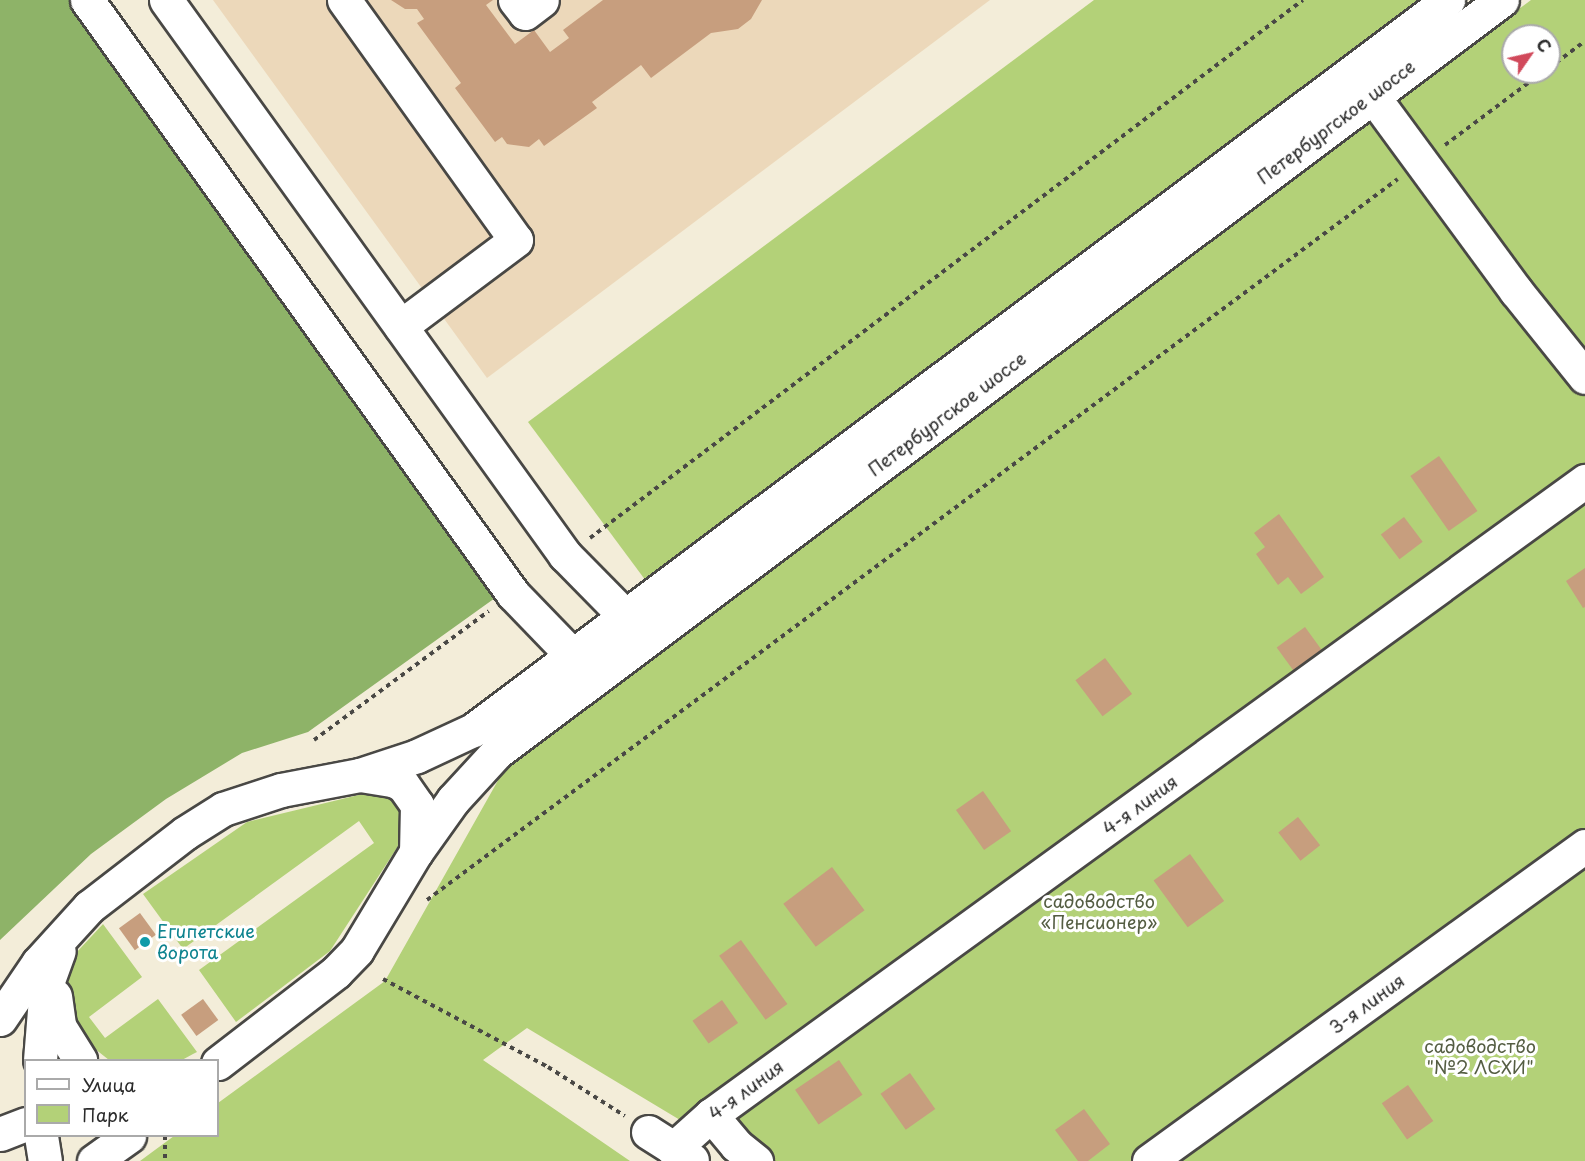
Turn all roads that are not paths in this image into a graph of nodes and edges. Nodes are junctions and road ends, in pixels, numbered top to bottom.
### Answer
1 (87, 0) edge
2 (166, 0) edge
3 (344, 0) edge
4 (515, 0) edge
5 (542, 0) edge
6 (1448, 0) edge
7 (1502, 0) edge
8 (1371, 95) junction
9 (401, 326) junction
10 (1582, 367) edge
11 (1585, 481) edge
12 (624, 615) junction
13 (572, 655) junction
14 (360, 776) junction
15 (1585, 846) edge
16 (416, 852) junction
17 (97, 900) junction
18 (58, 953) junction
19 (0, 1019) edge
20 (40, 1059) edge
21 (79, 1059) edge
22 (219, 1062) edge
23 (24, 1125) edge
24 (0, 1134) edge
25 (41, 1137) edge
26 (128, 1137) edge
27 (684, 1137) edge
28 (45, 1161) edge
29 (94, 1161) edge
30 (756, 1161) edge
31 (1149, 1161) edge

1 - 13 main road
2 - 9 main road
3 - 9 main road
4 - 5 main road
6 - 12 main road, Петербургское шоссе
7 - 8 main road, Петербургское шоссе
8 - 10 main road
8 - 16 main road, Петербургское шоссе
9 - 12 main road
11 - 27 main road, 4-я линия
12 - 13 main road, Петербургское шоссе
13 - 14 main road, Петербургское шоссе
14 - 16 main road
14 - 17 main road
15 - 31 main road, 3-я линия
16 - 22 main road, Петербургское шоссе
17 - 18 main road
17 - 19 main road
18 - 20 main road
18 - 21 main road
23 - 24 main road
25 - 28 main road
26 - 29 main road
27 - 30 main road

